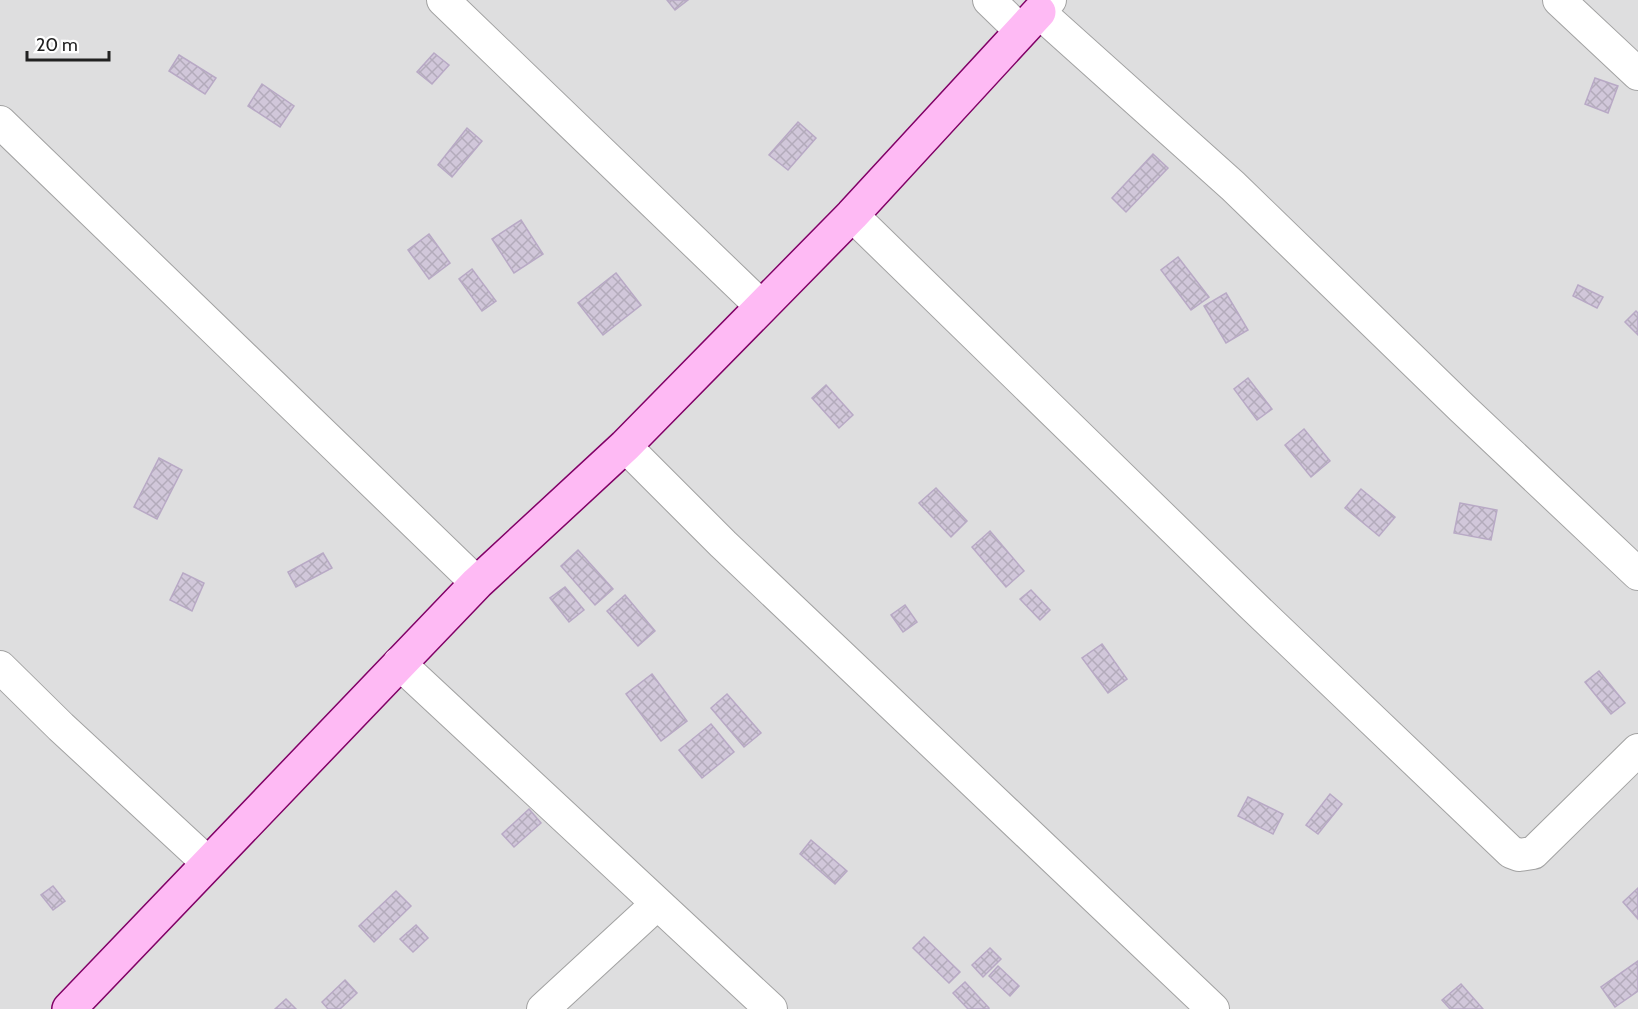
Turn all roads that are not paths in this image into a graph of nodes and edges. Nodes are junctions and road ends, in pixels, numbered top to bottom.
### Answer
1 (443, 0) edge
2 (989, 0) edge
3 (1559, 0) edge
4 (1037, 14) edge
5 (1638, 74) edge
6 (0, 122) edge
7 (852, 215) junction
8 (761, 306) junction
9 (625, 446) junction
10 (1638, 574) edge
11 (477, 583) junction
12 (399, 663) junction
13 (0, 667) edge
14 (1638, 750) edge
15 (208, 863) junction
16 (657, 904) junction
17 (69, 1009) edge
18 (543, 1009) edge
19 (771, 1009) edge
20 (1213, 1009) edge

1 - 8 street
2 - 4 street
3 - 5 street
4 - 7 street
4 - 10 street
6 - 11 street
7 - 8 street
7 - 14 street
8 - 9 street
9 - 11 street
9 - 20 street
11 - 12 street
12 - 15 street
12 - 16 street
13 - 15 street
15 - 17 street
16 - 18 street
16 - 19 street

